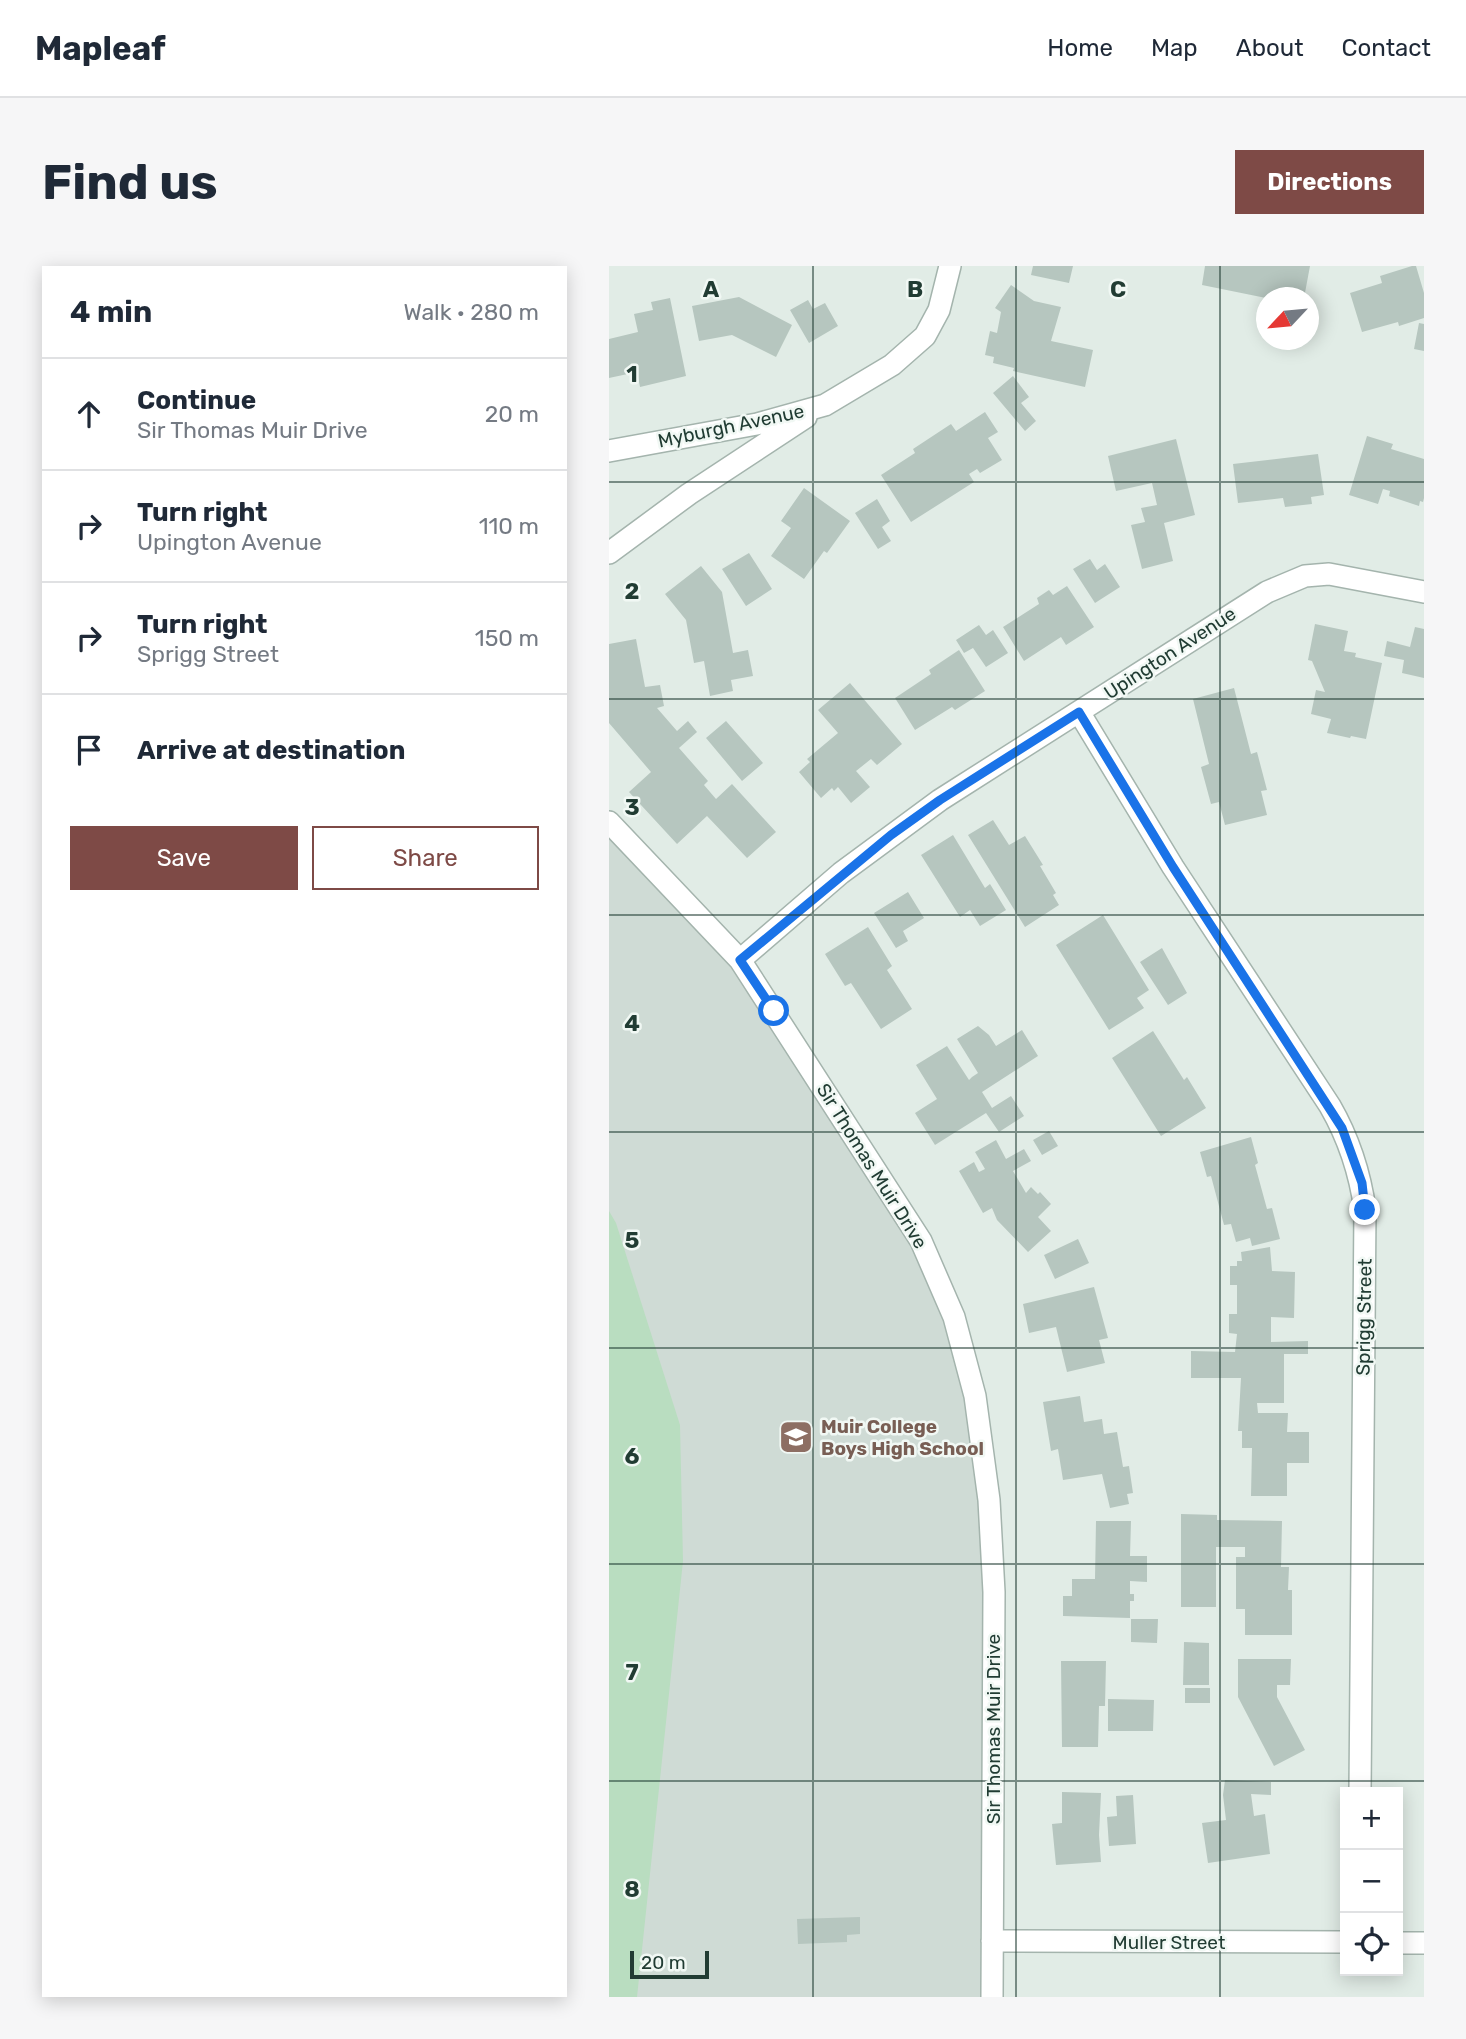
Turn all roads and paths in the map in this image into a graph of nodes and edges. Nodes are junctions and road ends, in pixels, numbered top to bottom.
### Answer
1 (950, 266) edge
2 (825, 405) junction
3 (609, 451) edge
4 (609, 553) edge
5 (1424, 592) edge
6 (1079, 712) junction
7 (609, 822) edge
8 (740, 960) junction
9 (1360, 1787) edge
10 (992, 1941) junction
11 (1340, 1942) edge
12 (1403, 1943) edge
13 (1424, 1943) edge
14 (992, 1997) edge

1 - 2 street, Myburgh Avenue
2 - 3 street, Myburgh Avenue
2 - 4 street
5 - 6 street, Upington Avenue
6 - 8 street, Upington Avenue
6 - 9 street, Sprigg Street
7 - 8 street, Sir Thomas Muir Drive
8 - 10 street, Sir Thomas Muir Drive
10 - 11 street, Muller Street
10 - 14 street, Sir Thomas Muir Drive
12 - 13 street

